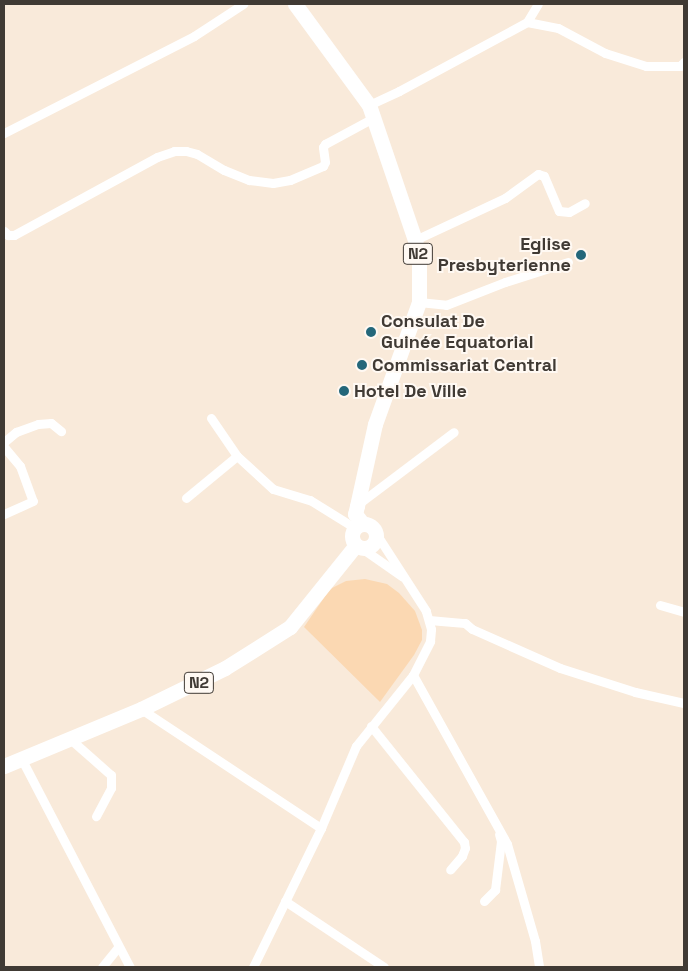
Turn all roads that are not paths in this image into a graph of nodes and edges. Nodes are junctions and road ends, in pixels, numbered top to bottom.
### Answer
1 (243, 4) edge
2 (295, 4) edge
3 (538, 4) edge
4 (527, 22) junction
5 (684, 62) edge
6 (371, 112) junction
7 (4, 133) edge
8 (586, 203) dead end
9 (4, 231) edge
10 (416, 240) junction
11 (568, 262) dead end
12 (419, 302) junction
13 (211, 418) dead end
14 (61, 432) dead end
15 (454, 432) dead end
16 (4, 442) edge
17 (4, 447) edge
18 (237, 456) junction
19 (186, 498) dead end
20 (357, 506) junction
21 (4, 514) edge
22 (359, 526) junction
23 (377, 535) junction
24 (358, 546) junction
25 (403, 578) junction
26 (660, 605) dead end
27 (684, 612) edge
28 (430, 620) junction
29 (413, 675) junction
30 (684, 704) edge
31 (141, 708) junction
32 (372, 726) junction
33 (69, 738) junction
34 (21, 758) junction
35 (4, 766) edge
36 (96, 816) dead end
37 (497, 824) junction
38 (320, 828) junction
39 (450, 870) dead end
40 (285, 901) junction
41 (484, 901) dead end
42 (118, 947) junction
43 (102, 967) edge
44 (130, 967) edge
45 (253, 967) edge
46 (384, 967) edge
47 (539, 967) edge

1 - 7 street
2 - 6 highway, N2
3 - 4 street
4 - 5 street
4 - 6 street
6 - 9 street
6 - 10 highway, N2
8 - 10 street
10 - 12 highway, N2
11 - 12 street
12 - 20 highway, N2
13 - 18 street
14 - 16 street
15 - 20 street
17 - 21 street
18 - 19 street
18 - 22 street
20 - 22 highway, N2
22 - 23 highway
22 - 24 highway, N2
23 - 24 highway, N2
23 - 25 street
24 - 25 street
24 - 31 highway, N2
25 - 28 street
26 - 27 street
28 - 29 street
28 - 30 street
29 - 32 street
29 - 37 street
31 - 33 highway, N2
31 - 38 street
32 - 38 street
32 - 39 street
33 - 34 highway, N2
33 - 36 street
34 - 35 highway, N2
34 - 42 street
37 - 41 street
37 - 47 street
38 - 40 street
40 - 45 street
40 - 46 street
42 - 43 street
42 - 44 street

